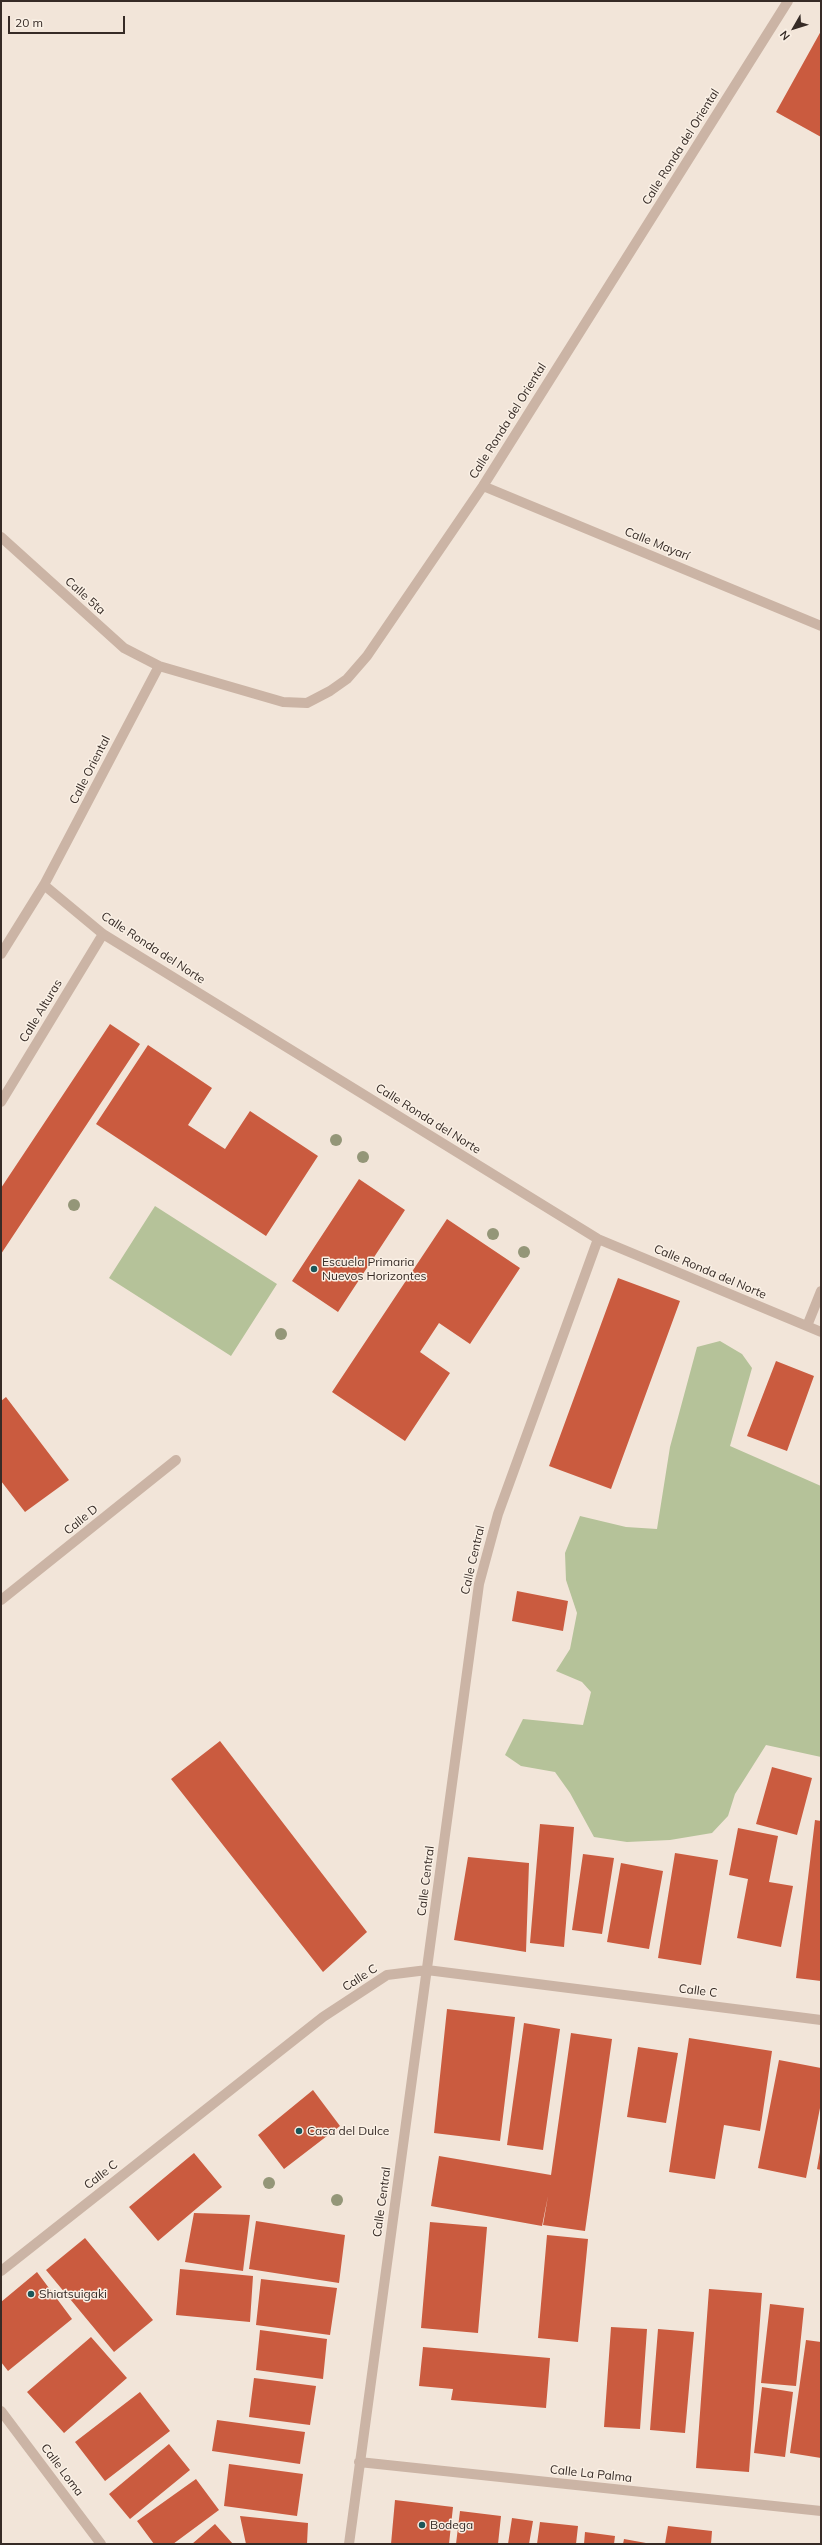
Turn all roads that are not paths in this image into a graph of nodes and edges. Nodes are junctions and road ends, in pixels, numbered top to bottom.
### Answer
1 (788, 1) edge
2 (483, 486) junction
3 (1, 537) edge
4 (821, 626) edge
5 (159, 666) junction
6 (44, 886) junction
7 (103, 934) junction
8 (1, 954) edge
9 (4, 1089) edge
10 (1, 1102) edge
11 (598, 1239) junction
12 (821, 1291) edge
13 (807, 1326) junction
14 (821, 1332) edge
15 (176, 1460) dead end
16 (1, 1600) edge
17 (427, 1970) junction
18 (821, 2020) edge
19 (1, 2271) edge
20 (1, 2411) edge
21 (359, 2462) junction
22 (821, 2511) edge
23 (101, 2544) edge
24 (349, 2544) edge

1 - 2 street, Calle Ronda del Oriental
2 - 4 street, Calle Mayarí
2 - 5 street, Calle Ronda del Oriental
3 - 5 street, Calle 5ta
5 - 6 street, Calle Oriental
6 - 7 street, Calle Ronda del Norte
6 - 8 street, Calle Oriental
7 - 9 street, Calle Alturas
7 - 11 street, Calle Ronda del Norte
9 - 10 street, Calle Alturas
11 - 13 street, Calle Ronda del Norte
11 - 17 street, Calle Central
12 - 13 street
13 - 14 street, Calle Ronda del Norte
15 - 16 street, Calle D
17 - 18 street, Calle C
17 - 19 street, Calle C
17 - 21 street, Calle Central
20 - 23 street, Calle Loma
21 - 22 street, Calle La Palma
21 - 24 street, Calle Central

